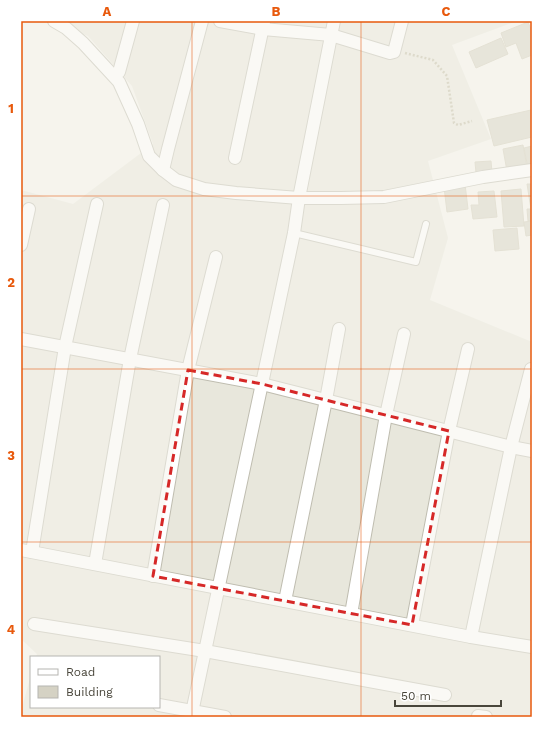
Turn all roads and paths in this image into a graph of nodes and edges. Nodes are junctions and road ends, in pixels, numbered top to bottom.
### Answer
1 (54, 21) edge
2 (133, 21) edge
3 (202, 21) edge
4 (220, 21) edge
5 (334, 21) edge
6 (402, 21) edge
7 (263, 25) edge
8 (331, 35) junction
9 (395, 50) junction
10 (119, 72) dead end
11 (472, 121) dead end
12 (235, 158) dead end
13 (163, 170) junction
14 (532, 170) edge
15 (299, 198) junction
16 (96, 204) dead end
17 (163, 205) dead end
18 (29, 209) dead end
19 (426, 224) dead end
20 (294, 233) junction
21 (21, 245) edge
22 (216, 258) dead end
23 (339, 329) dead end
24 (404, 334) dead end
25 (21, 339) edge
26 (65, 347) junction
27 (468, 349) dead end
28 (130, 359) junction
29 (531, 369) dead end
30 (188, 370) junction
31 (262, 384) junction
32 (326, 400) junction
33 (386, 415) junction
34 (449, 431) junction
35 (511, 447) junction
36 (532, 451) edge
37 (26, 551) edge
38 (95, 564) junction
39 (153, 576) junction
40 (218, 588) junction
41 (285, 601) junction
42 (351, 614) junction
43 (34, 624) dead end
44 (412, 625) junction
45 (471, 637) junction
46 (532, 647) edge
47 (205, 651) junction
48 (445, 695) dead end
49 (160, 705) edge
50 (192, 714) edge
51 (225, 717) edge

1 - 13 street
2 - 10 street
3 - 13 street
4 - 7 street
5 - 8 street
6 - 9 street
7 - 8 street
7 - 12 street
8 - 9 street
8 - 15 street
9 - 11 path
13 - 15 street
14 - 15 street
15 - 20 street
16 - 26 street
17 - 28 street
18 - 21 street
19 - 20 lane
20 - 31 street
22 - 30 street
23 - 32 street
24 - 33 street
25 - 26 street
26 - 28 street
26 - 37 street
27 - 34 street
28 - 30 street
28 - 38 street
29 - 35 street
30 - 31 street
30 - 39 street
31 - 32 street
31 - 40 street
32 - 33 street
32 - 41 street
33 - 34 street
33 - 42 street
34 - 35 street
34 - 44 street
35 - 36 street
35 - 45 street
37 - 38 street
38 - 39 street
39 - 40 street
40 - 41 street
40 - 47 street
41 - 42 street
42 - 44 street
43 - 47 street
44 - 45 street
45 - 46 street
47 - 48 street
47 - 50 street
49 - 50 street
50 - 51 street

